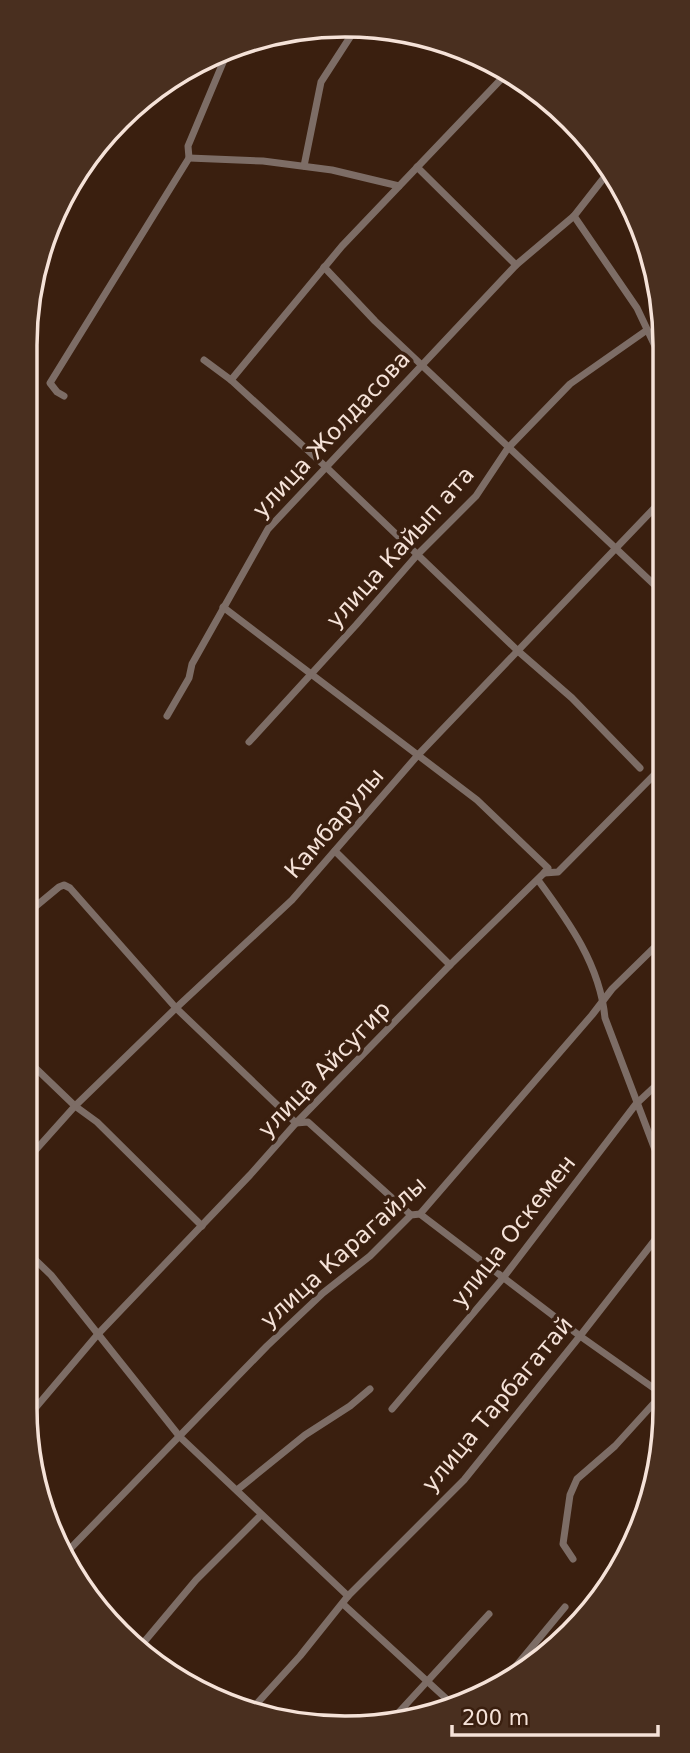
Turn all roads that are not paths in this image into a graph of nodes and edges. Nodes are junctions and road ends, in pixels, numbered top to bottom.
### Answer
1 (350, 37) edge
2 (223, 62) edge
3 (501, 79) edge
4 (189, 158) junction
5 (304, 166) junction
6 (417, 167) junction
7 (604, 178) edge
8 (398, 186) junction
9 (574, 216) junction
10 (516, 264) junction
11 (324, 267) junction
12 (647, 330) junction
13 (653, 342) edge
14 (204, 360) dead end
15 (421, 364) junction
16 (231, 380) junction
17 (64, 396) dead end
18 (508, 448) junction
19 (326, 467) junction
20 (653, 510) edge
21 (616, 549) junction
22 (418, 555) junction
23 (653, 584) edge
24 (223, 607) junction
25 (518, 651) junction
26 (310, 673) junction
27 (167, 716) dead end
28 (249, 742) dead end
29 (418, 755) junction
30 (640, 768) dead end
31 (653, 776) edge
32 (335, 851) junction
33 (541, 876) junction
34 (37, 905) edge
35 (653, 950) edge
36 (450, 965) junction
37 (603, 1001) junction
38 (176, 1008) junction
39 (37, 1069) edge
40 (653, 1088) edge
41 (636, 1104) junction
42 (75, 1106) junction
43 (296, 1123) junction
44 (653, 1146) edge
45 (37, 1148) edge
46 (420, 1214) junction
47 (411, 1215) junction
48 (202, 1226) junction
49 (653, 1242) edge
50 (37, 1262) edge
51 (503, 1278) junction
52 (98, 1334) junction
53 (580, 1336) junction
54 (653, 1386) edge
55 (370, 1389) dead end
56 (653, 1405) edge
57 (37, 1406) edge
58 (392, 1409) dead end
59 (180, 1437) junction
60 (237, 1490) junction
61 (261, 1515) junction
62 (71, 1548) edge
63 (573, 1559) dead end
64 (348, 1596) junction
65 (343, 1604) junction
66 (565, 1607) dead end
67 (489, 1614) dead end
68 (144, 1642) edge
69 (520, 1662) edge
70 (427, 1682) junction
71 (446, 1699) edge
72 (257, 1703) edge
73 (400, 1711) edge

1 - 5 street
2 - 4 street
3 - 6 street
4 - 5 street
4 - 17 street
5 - 8 street
6 - 8 street
6 - 10 street
7 - 9 street, улица Жолдасова
8 - 11 street
9 - 10 street, улица Жолдасова
9 - 12 street
10 - 15 street, улица Жолдасова
11 - 15 street
11 - 16 street
12 - 13 street
12 - 18 street, улица Кайып ата
14 - 16 street
15 - 18 street
15 - 19 street, улица Жолдасова
16 - 19 street
18 - 21 street
18 - 22 street, улица Кайып ата
19 - 22 street
19 - 24 street, улица Жолдасова
20 - 21 street, Камбарулы
21 - 23 street
21 - 25 street, Камбарулы
22 - 25 street
22 - 26 street, улица Кайып ата
24 - 26 street
24 - 27 street, улица Жолдасова
25 - 29 street, Камбарулы
25 - 30 street
26 - 28 street, улица Кайып ата
26 - 29 street
29 - 32 street, Камбарулы
29 - 33 street
31 - 33 street, улица Айсугир
32 - 36 street
32 - 38 street, Камбарулы
33 - 36 street, улица Айсугир
33 - 37 street
34 - 38 street
35 - 37 street, улица Карагайлы
36 - 43 street, улица Айсугир
37 - 41 street
37 - 46 street, улица Карагайлы
38 - 42 street, Камбарулы
38 - 43 street
39 - 42 street
40 - 41 street, улица Оскемен
41 - 44 street
41 - 51 street, улица Оскемен
42 - 45 street, Камбарулы
42 - 48 street
43 - 47 street
43 - 48 street, улица Айсугир
46 - 47 street, улица Карагайлы
46 - 51 street
47 - 59 street, улица Карагайлы
48 - 52 street, улица Айсугир
49 - 53 street, улица Тарбагатай
50 - 52 street
51 - 53 street
51 - 58 street, улица Оскемен
52 - 57 street, улица Айсугир
52 - 59 street
53 - 54 street
53 - 64 street, улица Тарбагатай
55 - 60 street
56 - 63 street
59 - 60 street
59 - 62 street, улица Карагайлы
60 - 61 street
61 - 64 street
61 - 68 street
64 - 65 street, улица Тарбагатай
65 - 70 street
65 - 72 street, улица Тарбагатай
66 - 69 street
67 - 70 street
70 - 71 street
70 - 73 street

